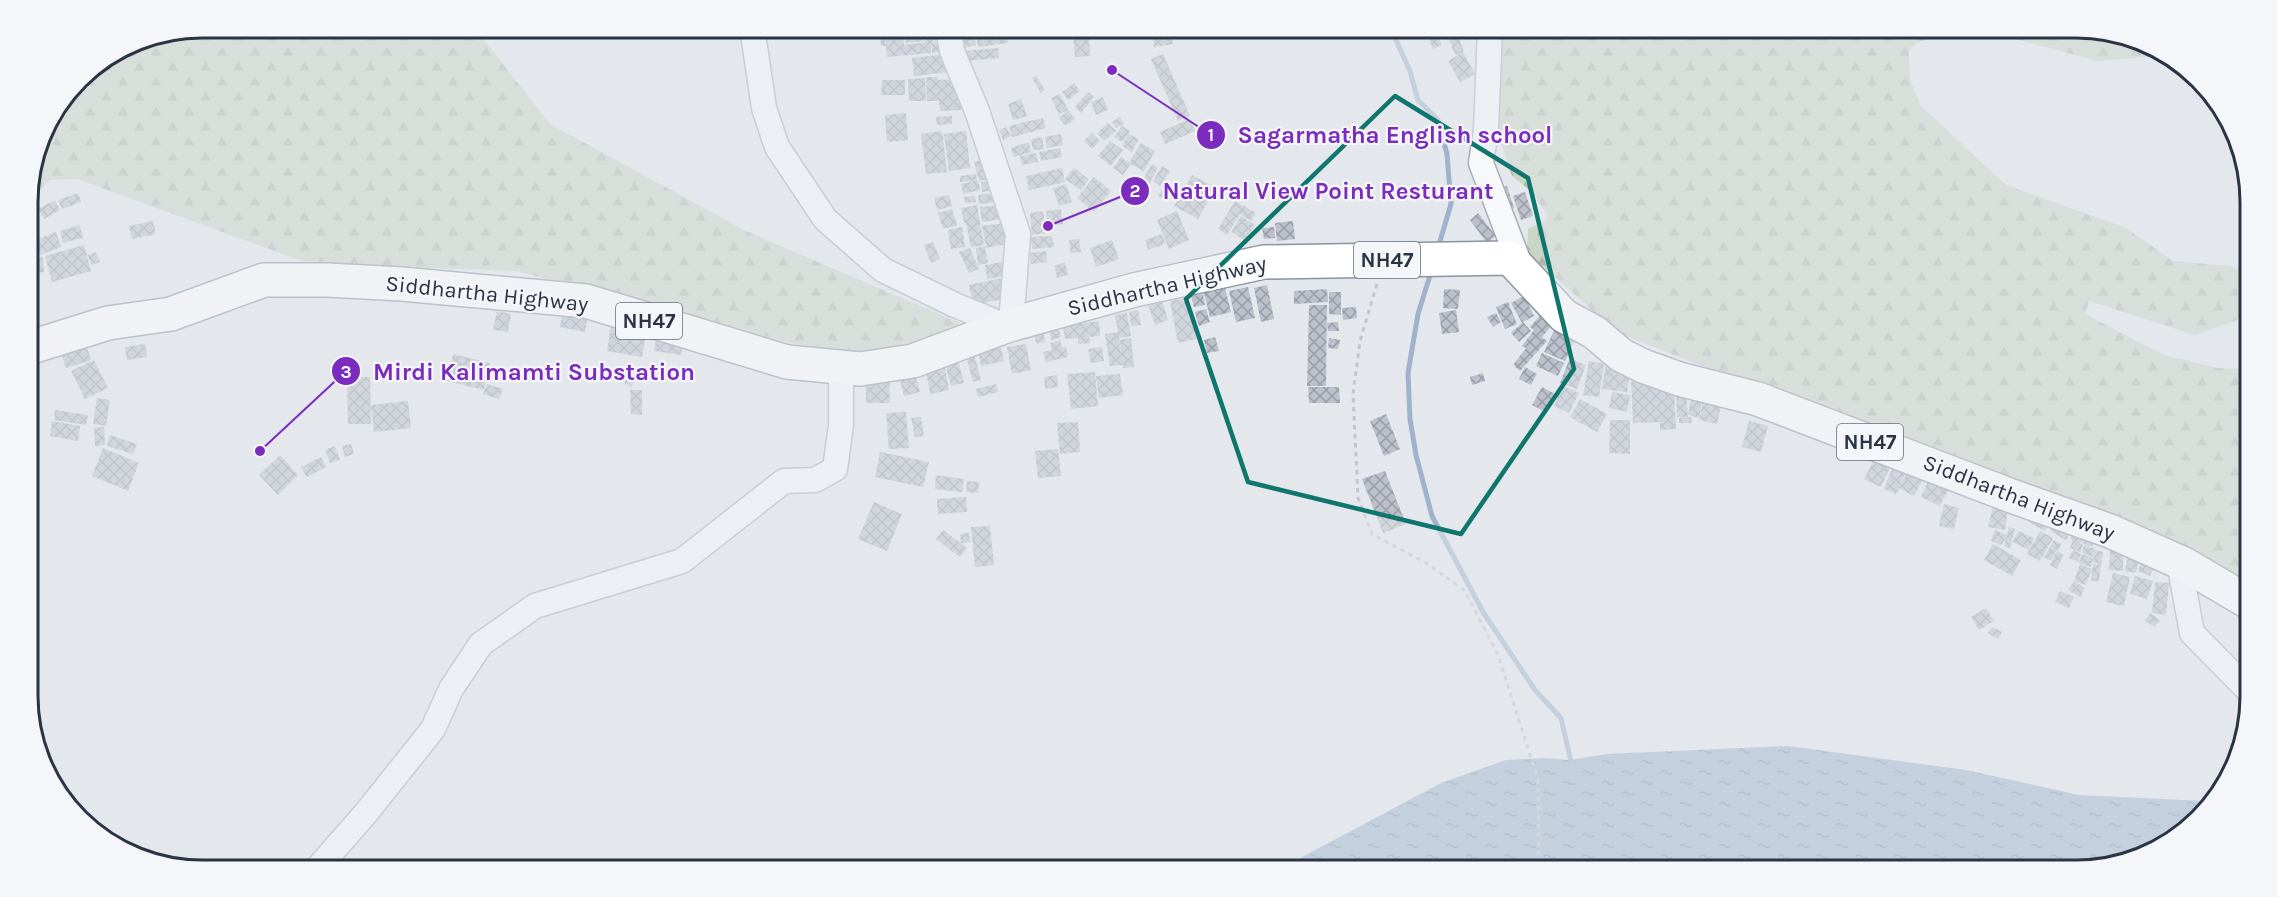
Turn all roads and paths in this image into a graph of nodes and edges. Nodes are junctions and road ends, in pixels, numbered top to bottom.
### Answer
1 (754, 38) edge
2 (950, 38) edge
3 (1490, 38) edge
4 (1516, 264) junction
5 (1377, 283) dead end
6 (1009, 325) junction
7 (38, 345) edge
8 (841, 367) junction
9 (2184, 564) junction
10 (2240, 597) edge
11 (2240, 682) edge
12 (1538, 859) edge
13 (325, 860) edge

1 - 6 street
2 - 6 street
3 - 4 street
4 - 6 highway, Siddhartha Highway / NH47
4 - 9 highway, Siddhartha Highway / NH47
5 - 12 path
6 - 8 highway, Siddhartha Highway / NH47
7 - 8 highway, Siddhartha Highway / NH47
8 - 13 street
9 - 10 highway, Siddhartha Highway / NH47
9 - 11 street

